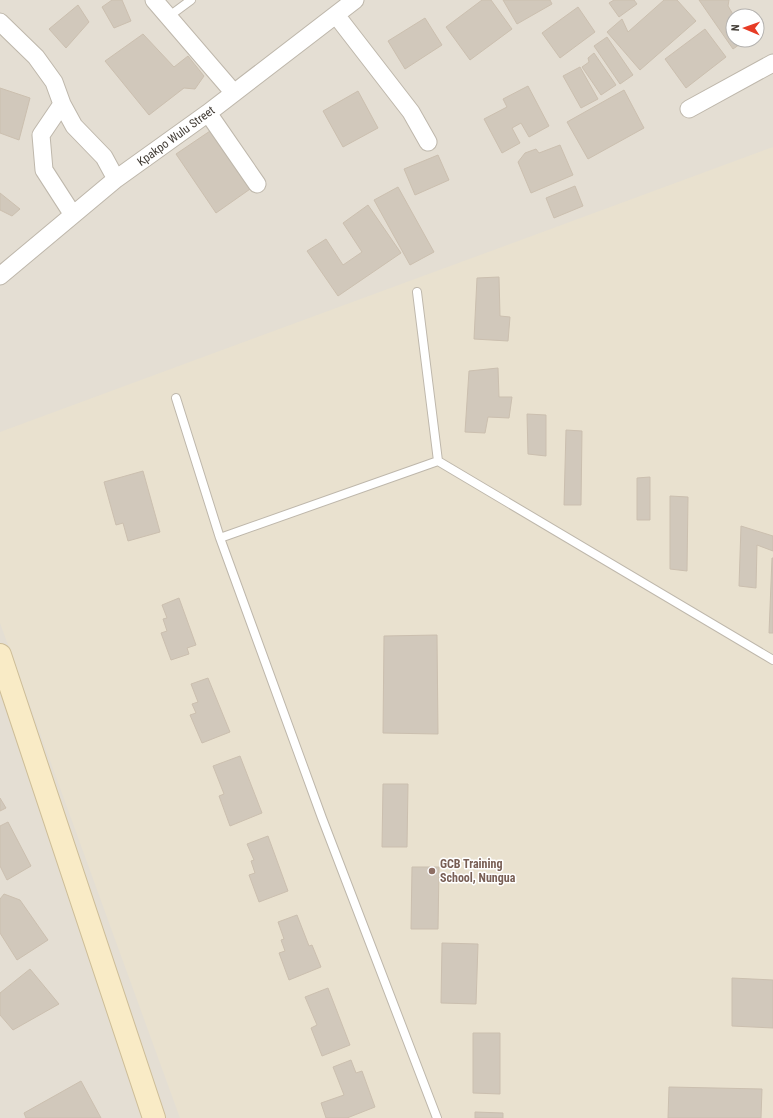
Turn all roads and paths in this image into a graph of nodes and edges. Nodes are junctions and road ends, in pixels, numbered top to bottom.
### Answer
1 (154, 0) edge
2 (191, 0) edge
3 (355, 0) edge
4 (336, 15) junction
5 (168, 16) junction
6 (0, 22) edge
7 (773, 63) edge
8 (234, 93) junction
9 (62, 104) junction
10 (689, 109) dead end
11 (208, 113) junction
12 (428, 142) dead end
13 (116, 179) junction
14 (257, 184) dead end
15 (73, 215) junction
16 (0, 276) edge
17 (417, 292) dead end
18 (176, 398) dead end
19 (438, 461) junction
20 (220, 538) junction
21 (0, 655) edge
22 (773, 660) edge
23 (5, 684) edge
24 (154, 1118) edge
25 (437, 1118) edge

1 - 5 street
2 - 5 lane
3 - 4 street, Kpakpo Wulu Street
4 - 8 street, Kpakpo Wulu Street
4 - 12 street
5 - 8 street
6 - 9 street
7 - 10 street
8 - 11 street, Kpakpo Wulu Street
9 - 13 street
9 - 15 street
11 - 13 street, Kpakpo Wulu Street
11 - 14 street
13 - 15 street, Kpakpo Wulu Street
15 - 16 street, Kpakpo Wulu Street
17 - 19 lane
18 - 20 lane
19 - 20 lane
19 - 22 lane
20 - 25 lane
21 - 23 street
23 - 24 street

